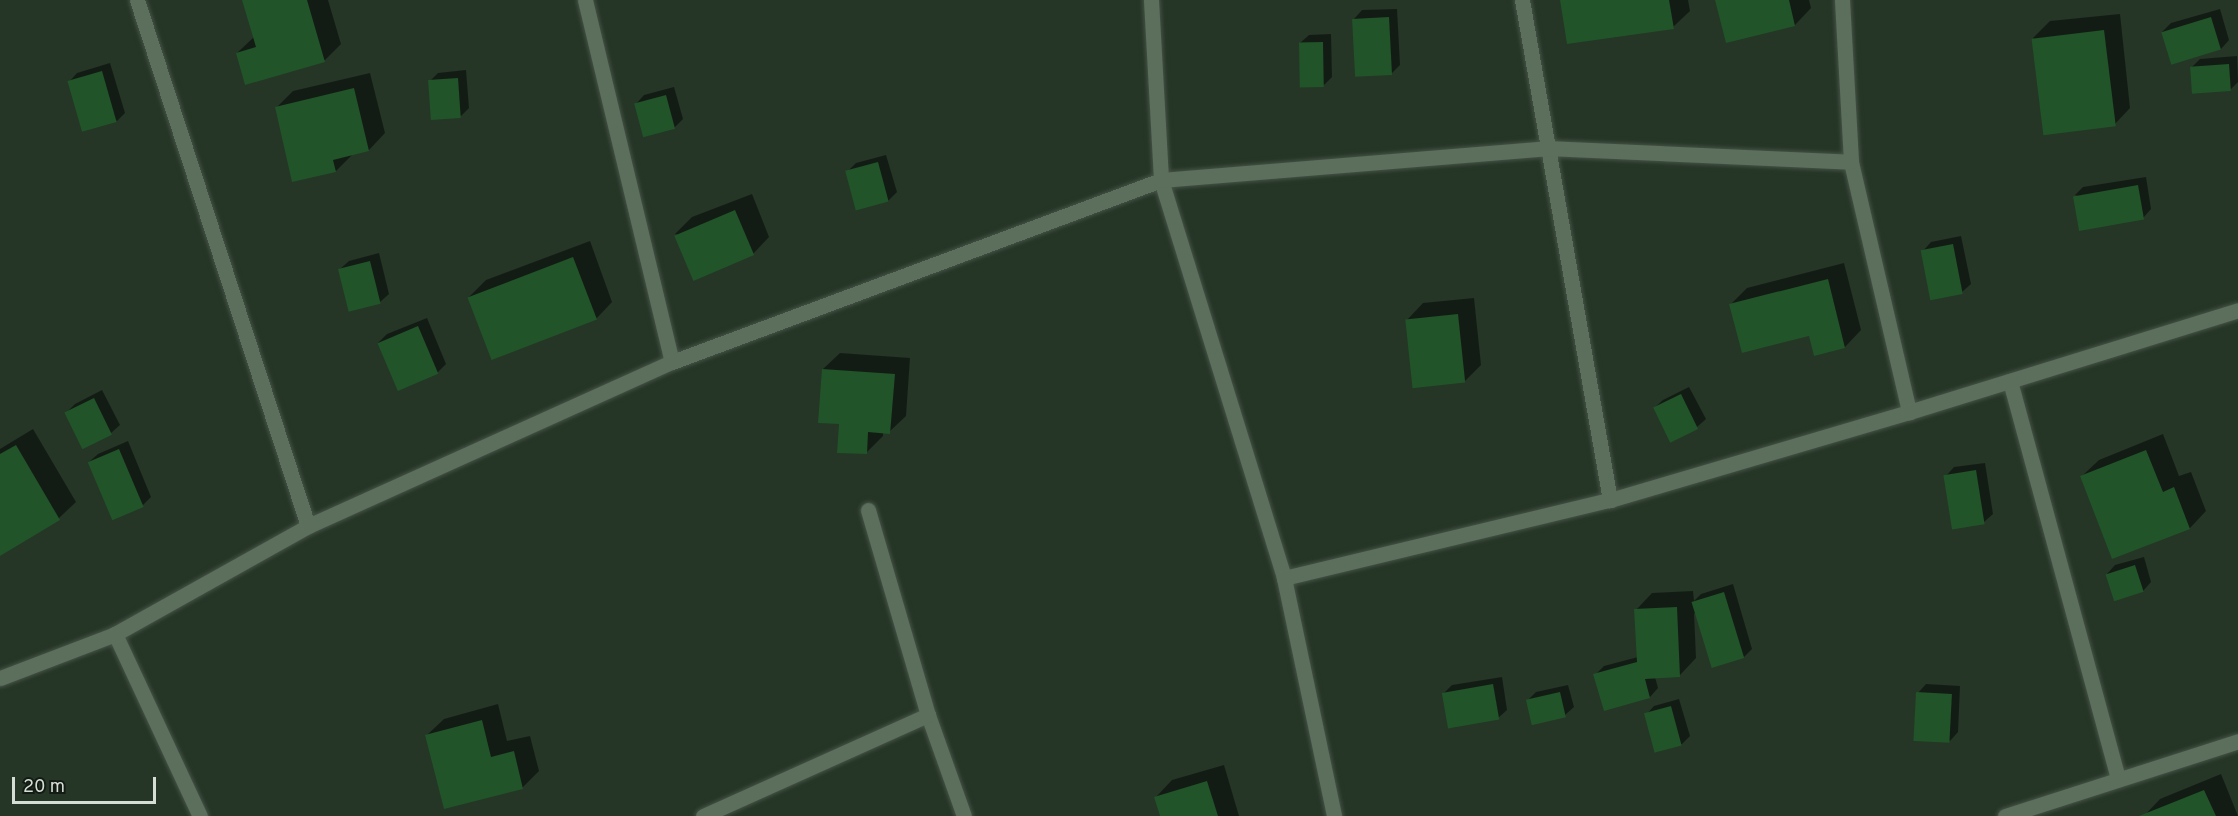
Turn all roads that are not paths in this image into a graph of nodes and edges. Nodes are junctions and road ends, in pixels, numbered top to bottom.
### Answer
1 (137, 0) edge
2 (585, 0) edge
3 (1151, 0) edge
4 (1522, 0) edge
5 (1842, 0) edge
6 (1547, 148) junction
7 (1851, 162) junction
8 (1161, 180) junction
9 (2238, 310) edge
10 (672, 362) junction
11 (2010, 381) junction
12 (1909, 412) junction
13 (1610, 500) junction
14 (868, 510) dead end
15 (308, 526) junction
16 (1284, 578) junction
17 (115, 634) junction
18 (0, 678) edge
19 (928, 715) junction
20 (2238, 741) edge
21 (2118, 779) junction
22 (200, 816) edge
23 (702, 816) edge
24 (964, 816) edge
25 (1334, 816) edge
26 (2005, 816) edge

1 - 15 street
2 - 10 street
3 - 8 street
4 - 6 street
5 - 7 street
6 - 7 street
6 - 8 street
6 - 13 street
7 - 12 street
8 - 10 street
8 - 16 street
9 - 11 street
10 - 15 street
11 - 12 street
11 - 21 street
12 - 13 street
13 - 16 street
14 - 19 street
15 - 17 street
16 - 25 street
17 - 18 street
17 - 22 street
19 - 23 street
19 - 24 street
20 - 21 street
21 - 26 street

